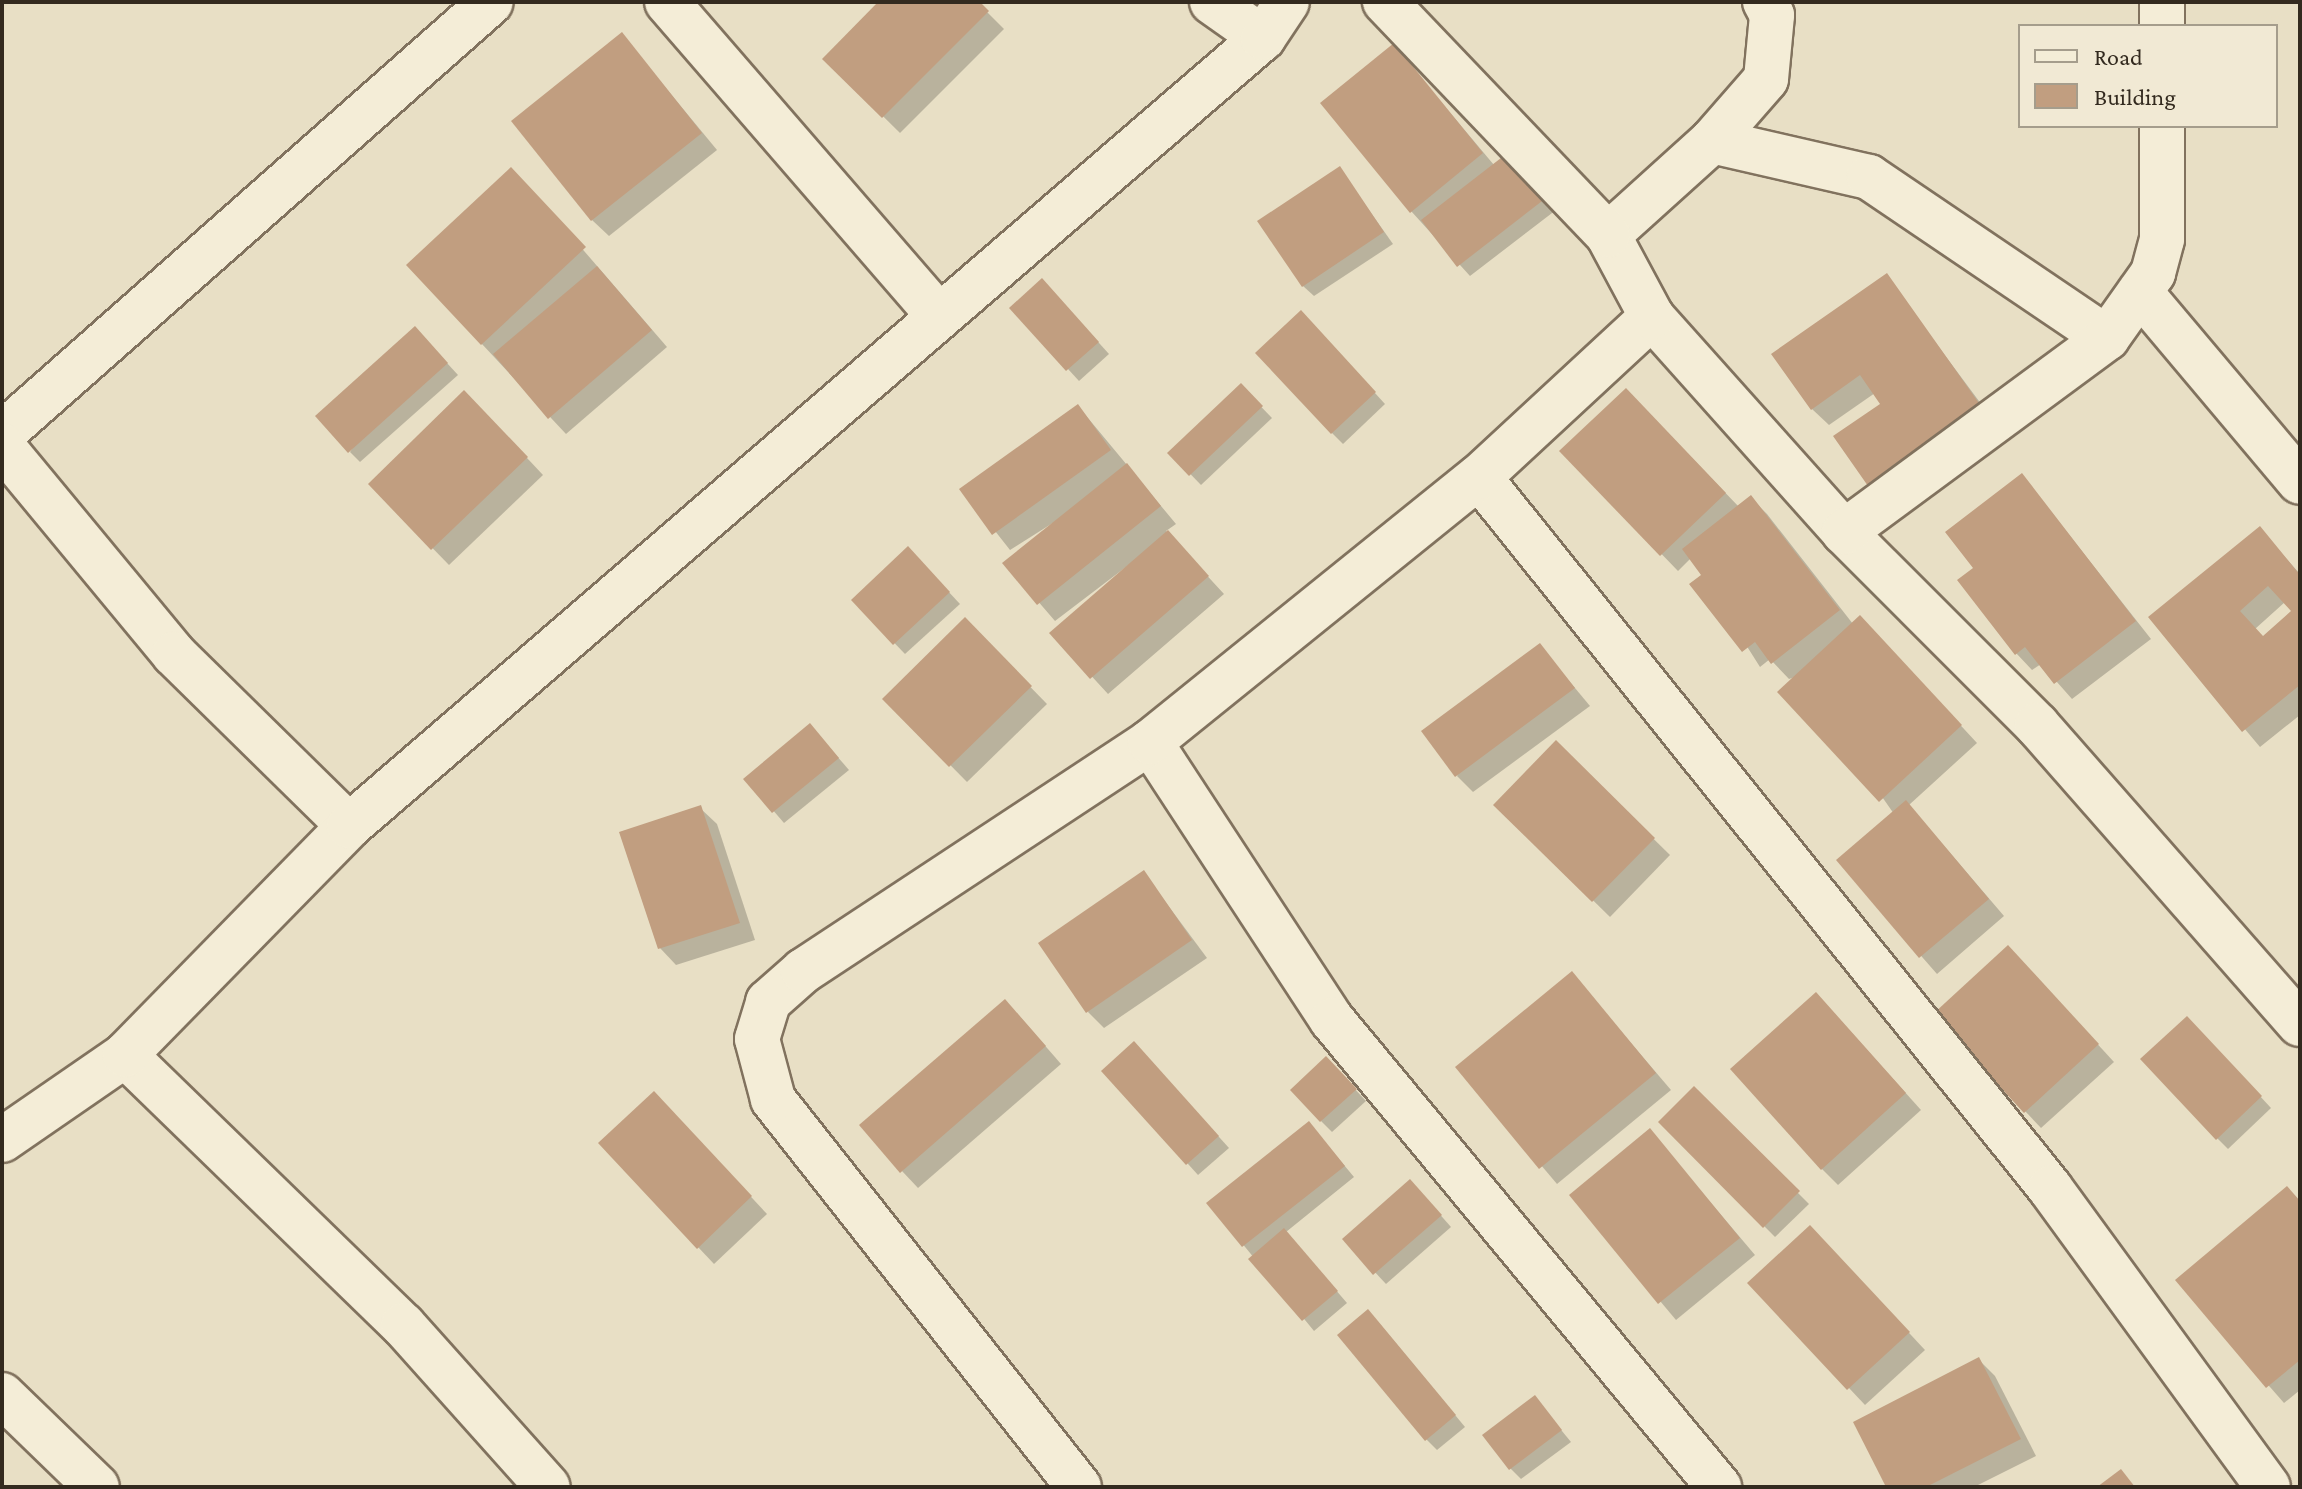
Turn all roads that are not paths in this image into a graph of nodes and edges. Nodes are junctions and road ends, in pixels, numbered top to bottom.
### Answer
1 (491, 2) edge
2 (667, 2) edge
3 (1212, 2) edge
4 (1287, 2) edge
5 (1385, 2) edge
6 (1765, 2) edge
7 (2162, 2) edge
8 (2162, 24) edge
9 (1263, 38) junction
10 (2162, 128) edge
11 (1712, 141) junction
12 (1608, 235) junction
13 (2140, 292) junction
14 (936, 313) junction
15 (1652, 317) junction
16 (2107, 338) junction
17 (2, 434) edge
18 (2, 446) edge
19 (1479, 477) junction
20 (2300, 482) edge
21 (1844, 532) junction
22 (1150, 742) junction
23 (349, 826) junction
24 (2300, 1024) edge
25 (125, 1055) junction
26 (3, 1138) edge
27 (2, 1395) edge
28 (97, 1487) edge
29 (548, 1487) edge
30 (1079, 1487) edge
31 (1719, 1487) edge
32 (2268, 1487) edge

1 - 17 street
2 - 14 street
3 - 9 street
4 - 9 street
5 - 12 street
6 - 11 street
7 - 8 street
9 - 14 street
10 - 13 street
11 - 12 street
11 - 16 street
12 - 15 street
13 - 16 street
13 - 20 street
14 - 23 street
15 - 19 street
15 - 21 street
16 - 21 street
18 - 23 street
19 - 22 street
19 - 32 street
21 - 24 street
22 - 30 street
22 - 31 street
23 - 25 street
25 - 26 street
25 - 29 street
27 - 28 street

